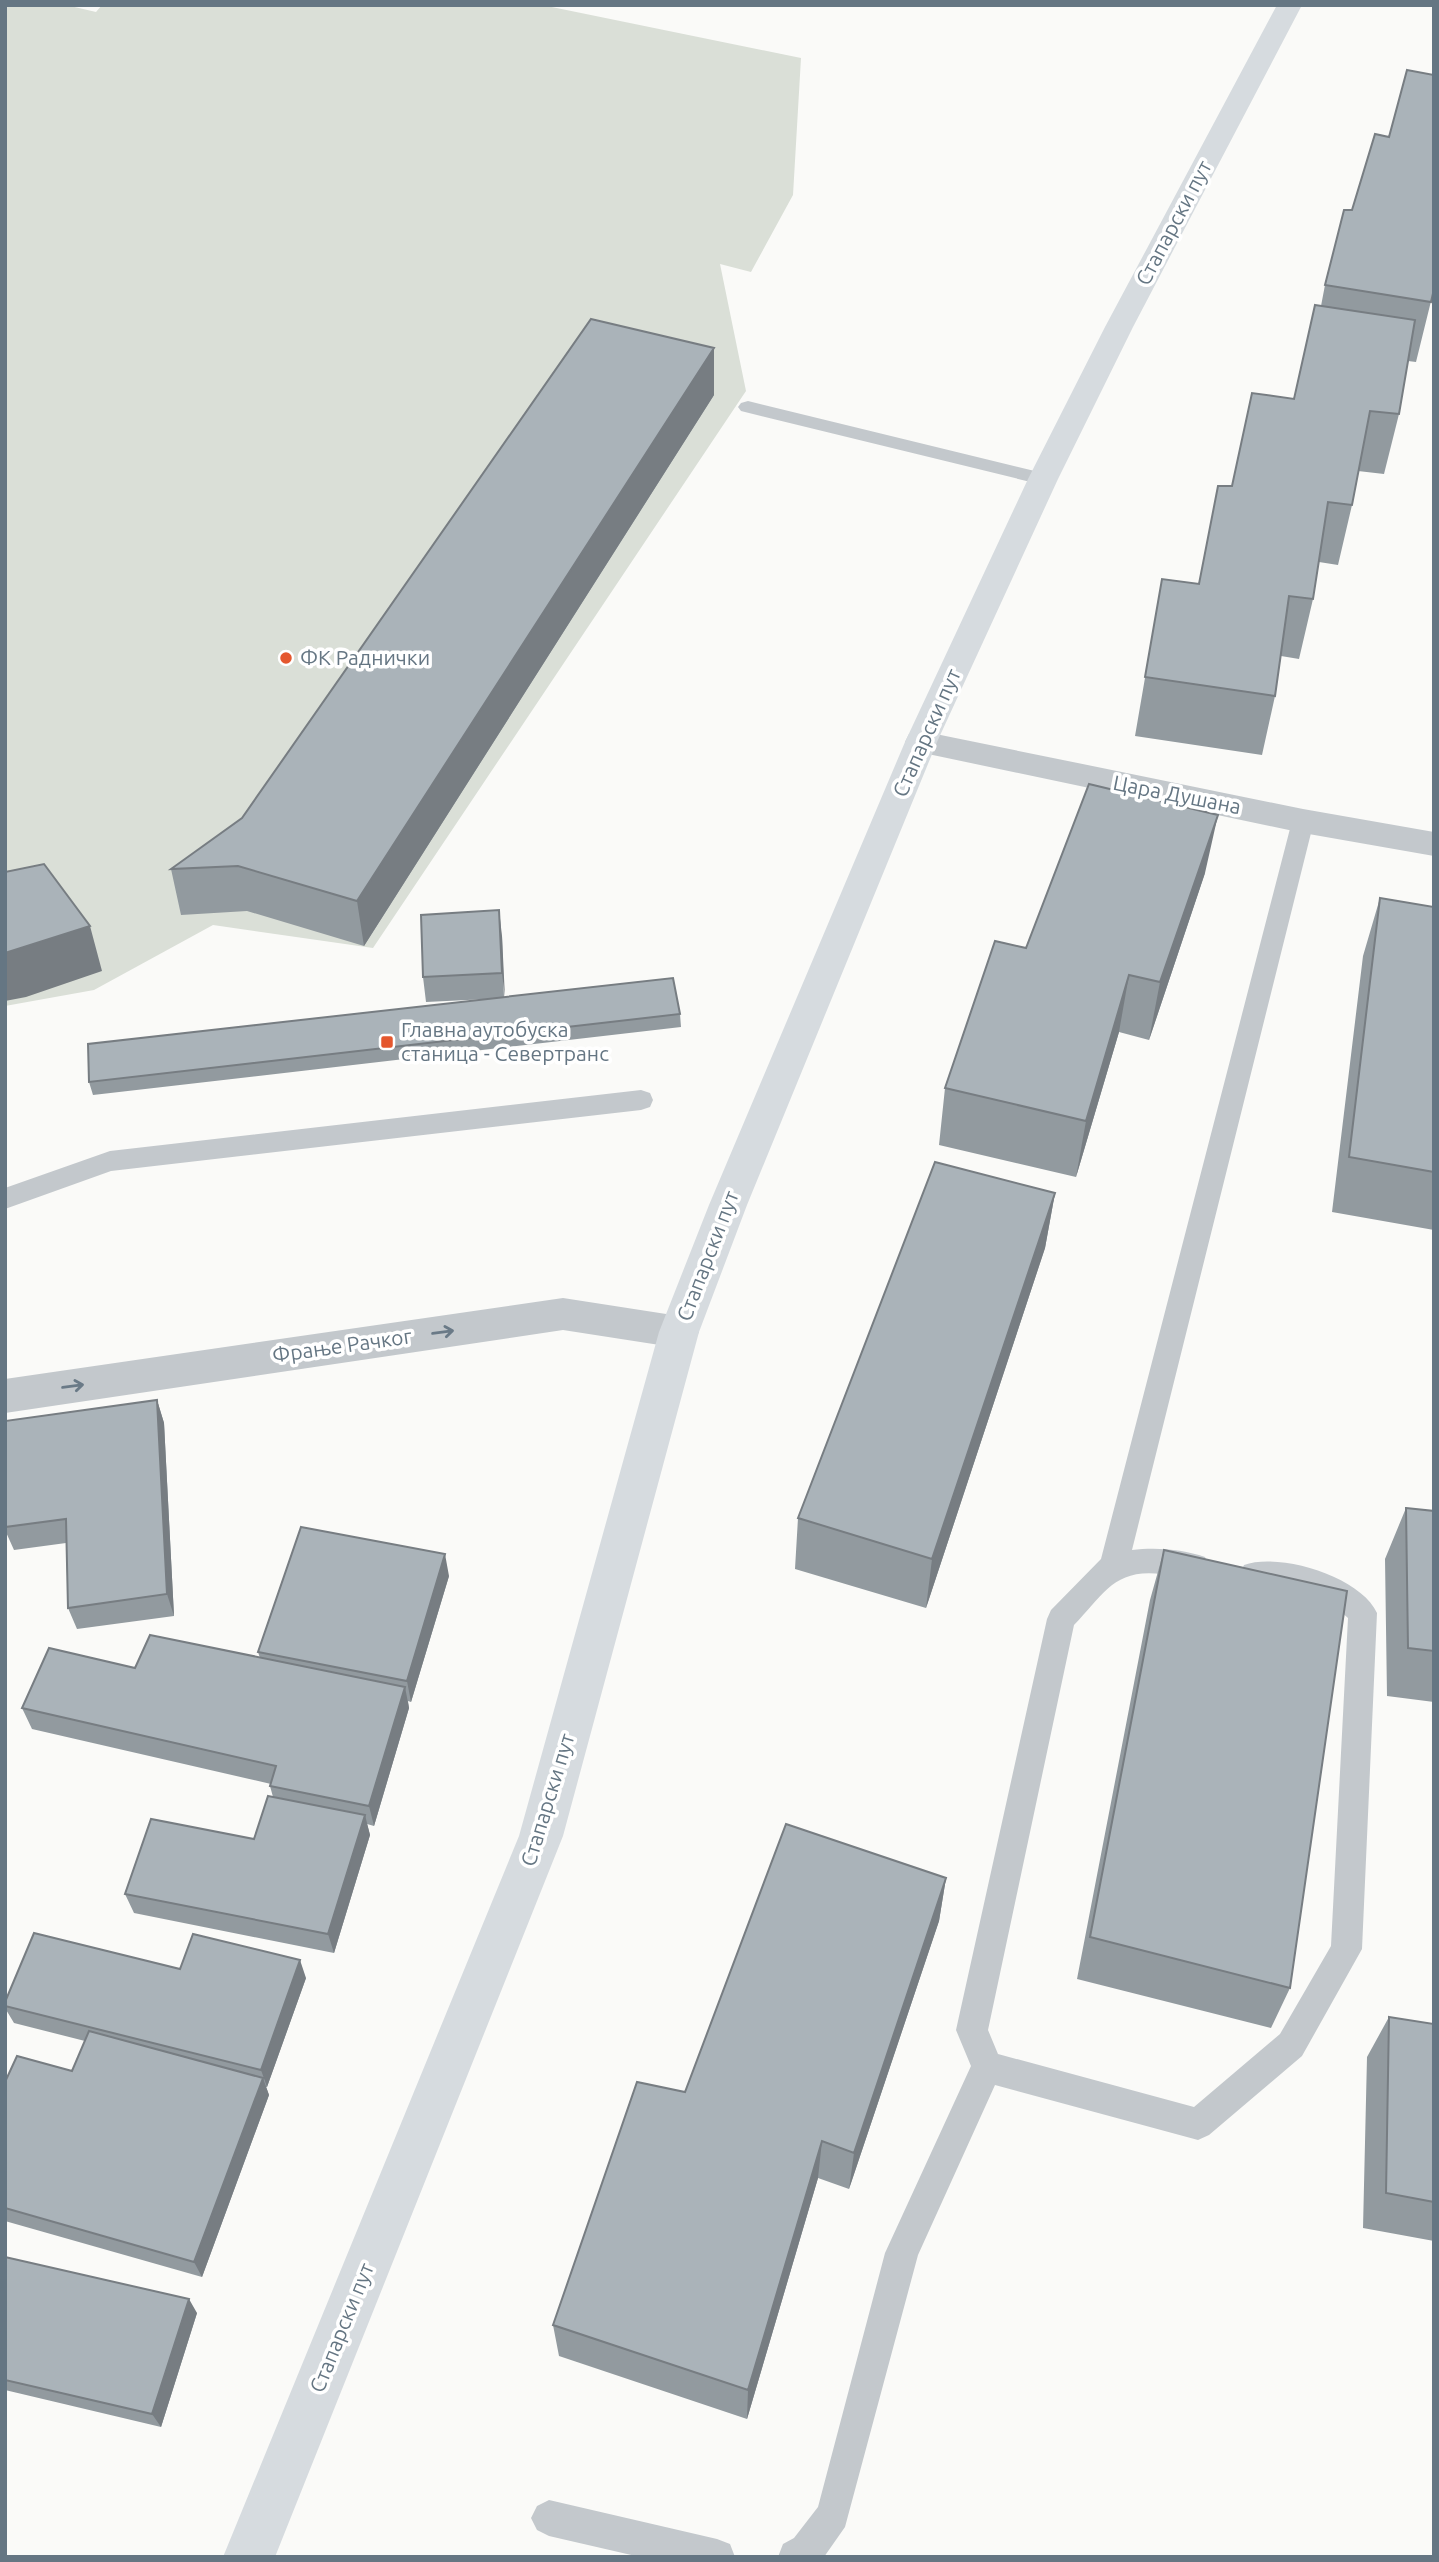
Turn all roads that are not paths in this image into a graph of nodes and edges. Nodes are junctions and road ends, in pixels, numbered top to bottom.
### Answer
1 (1290, 5) edge
2 (748, 407) dead end
3 (1043, 479) junction
4 (921, 742) junction
5 (1303, 821) junction
6 (1434, 844) edge
7 (641, 1100) dead end
8 (5, 1199) edge
9 (679, 1332) junction
10 (5, 1395) edge
11 (1114, 1565) junction
12 (987, 2067) junction
13 (549, 2518) dead end
14 (250, 2557) edge
15 (717, 2557) edge
16 (796, 2557) edge

1 - 3 main road, Стапарски пут
2 - 3 lane
3 - 4 main road, Стапарски пут
4 - 5 street, Цара Душана
4 - 9 main road, Стапарски пут
5 - 6 street, Цара Душана
5 - 11 lane
7 - 8 lane
10 -> 9 street, Фрање Рачког
9 - 14 main road, Стапарски пут
11 - 12 lane
11 - 12 lane
12 - 16 lane
13 - 15 lane

